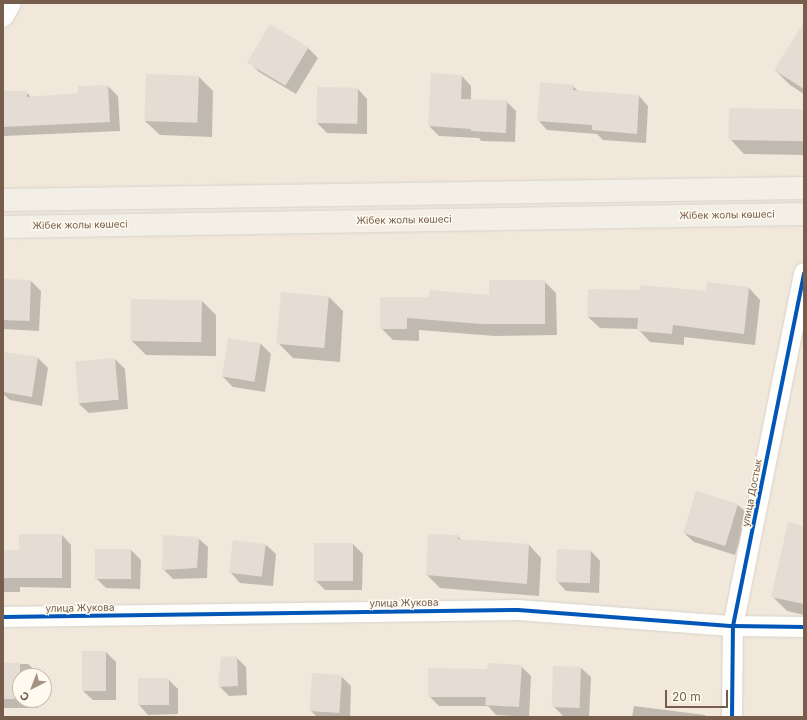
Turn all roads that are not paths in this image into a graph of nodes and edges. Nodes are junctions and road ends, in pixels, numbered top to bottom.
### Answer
1 (11, 3) edge
2 (3, 17) edge
3 (804, 188) edge
4 (3, 200) edge
5 (804, 214) edge
6 (3, 227) edge
7 (804, 273) edge
8 (3, 616) edge
9 (733, 626) junction
10 (804, 627) edge
11 (732, 717) edge

1 - 2 street
3 - 4 main road
5 - 6 main road, Жібек жолы көшесі
7 - 9 street, улица Достык
8 - 9 street, улица Жукова
9 - 10 street, улица Жукова
9 - 11 street, улица Достык

